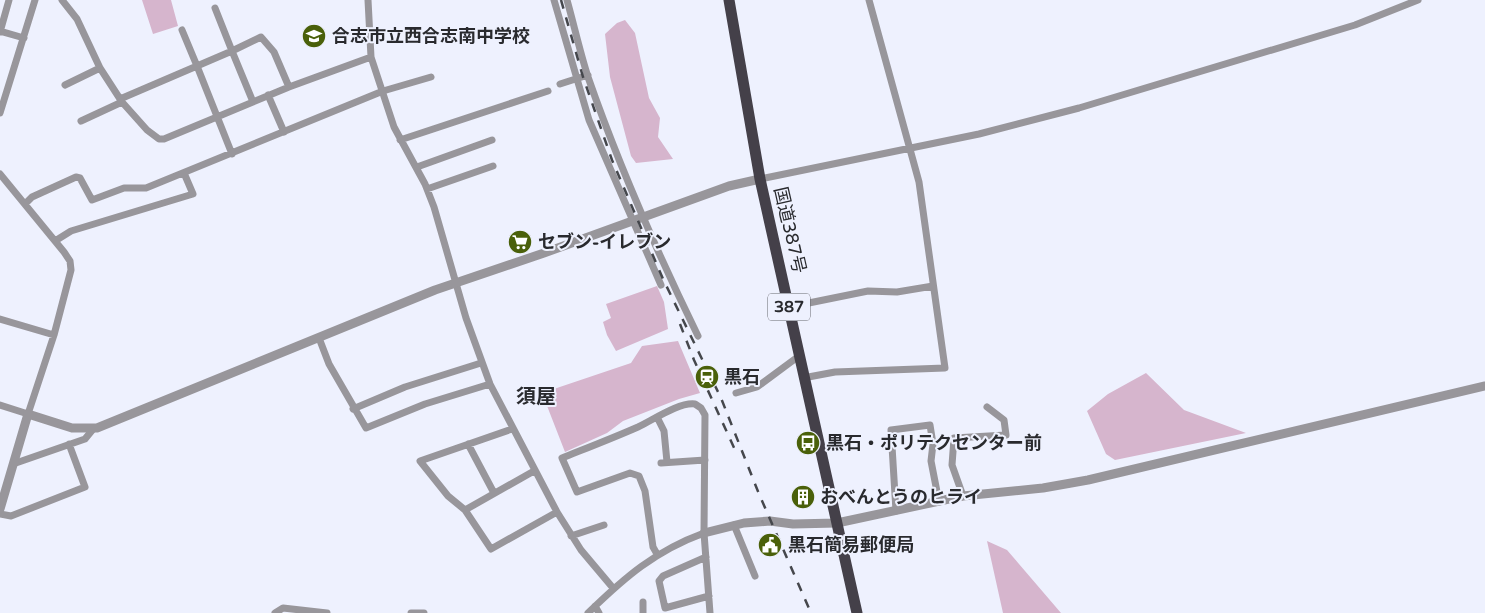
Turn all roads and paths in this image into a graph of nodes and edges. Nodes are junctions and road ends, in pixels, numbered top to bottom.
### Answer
1 (10, 0) edge
2 (35, 0) edge
3 (62, 0) edge
4 (368, 0) edge
5 (554, 0) edge
6 (567, 0) edge
7 (729, 0) edge
8 (869, 0) edge
9 (1418, 0) edge
10 (215, 8) dead end
11 (182, 30) dead end
12 (0, 31) edge
13 (24, 38) junction
14 (232, 51) junction
15 (370, 57) junction
16 (197, 66) junction
17 (100, 68) junction
18 (430, 76) dead end
19 (588, 76) junction
20 (576, 79) junction
21 (560, 84) dead end
22 (64, 85) dead end
23 (289, 87) junction
24 (383, 91) junction
25 (548, 91) dead end
26 (268, 95) junction
27 (121, 100) junction
28 (253, 102) junction
29 (0, 113) edge
30 (217, 116) junction
31 (81, 121) dead end
32 (284, 132) junction
33 (400, 140) junction
34 (492, 140) dead end
35 (910, 148) junction
36 (232, 154) junction
37 (493, 166) dead end
38 (416, 167) junction
39 (184, 173) junction
40 (0, 174) edge
41 (760, 180) junction
42 (427, 189) junction
43 (25, 204) junction
44 (642, 216) junction
45 (632, 220) junction
46 (55, 241) junction
47 (457, 282) junction
48 (661, 285) dead end
49 (933, 286) junction
50 (789, 307) junction
51 (1, 322) edge
52 (54, 336) junction
53 (698, 336) dead end
54 (318, 338) junction
55 (799, 356) junction
56 (482, 363) junction
57 (803, 378) junction
58 (490, 384) junction
59 (1485, 386) edge
60 (736, 393) dead end
61 (0, 405) edge
62 (987, 408) dead end
63 (353, 409) junction
64 (28, 414) junction
65 (657, 416) junction
66 (94, 428) junction
67 (512, 429) junction
68 (69, 444) junction
69 (468, 444) junction
70 (705, 460) junction
71 (13, 464) junction
72 (534, 471) junction
73 (494, 493) junction
74 (963, 496) junction
75 (939, 502) junction
76 (0, 509) edge
77 (465, 510) junction
78 (896, 511) junction
79 (557, 512) junction
80 (0, 514) edge
81 (837, 523) junction
82 (604, 525) dead end
83 (734, 525) junction
84 (704, 534) junction
85 (571, 536) junction
86 (657, 554) junction
87 (706, 556) junction
88 (755, 576) dead end
89 (612, 588) junction
90 (709, 596) junction
91 (643, 602) dead end
92 (596, 606) junction
93 (275, 613) edge
94 (327, 613) edge
95 (411, 613) edge
96 (424, 613) edge
97 (588, 613) edge
98 (599, 613) edge
99 (643, 613) edge
100 (710, 613) edge
101 (857, 613) edge

1 - 12 street
2 - 13 street
3 - 17 street
4 - 15 street
5 - 20 street
6 - 19 street
7 - 41 highway, 国道387号 / 387
8 - 35 street
9 - 35 street
10 - 14 street
11 - 16 street
12 - 13 street
13 - 29 street
14 - 16 street
14 - 23 street
14 - 28 street
15 - 23 street
15 - 24 street
16 - 27 street
16 - 30 street
17 - 22 street
17 - 27 street
18 - 24 street
19 - 20 street
19 - 44 street
20 - 21 street
20 - 45 street
23 - 26 street
24 - 32 street
24 - 33 street
25 - 33 street
26 - 28 street
26 - 32 street
27 - 30 street
27 - 31 street
28 - 30 street
30 - 36 street
32 - 36 street
33 - 38 street
34 - 38 street
35 - 41 street
35 - 49 street
36 - 39 street
37 - 42 street
38 - 42 street
39 - 43 street
39 - 46 street
40 - 43 street
41 - 44 street
41 - 50 highway, 国道387号 / 387
42 - 47 street
43 - 46 street
44 - 45 street
44 - 53 street
45 - 47 street
45 - 48 street
46 - 52 street
47 - 54 street
47 - 56 street
49 - 50 street
49 - 57 street
50 - 55 highway, 国道387号 / 387
51 - 52 street
52 - 64 street
54 - 63 street
54 - 66 street
55 - 57 highway, 国道387号 / 387
55 - 60 street
56 - 58 street
56 - 63 street
57 - 81 highway, 国道387号 / 387
58 - 63 street
58 - 67 street
59 - 74 street
61 - 64 street
62 - 74 street
64 - 66 street
64 - 71 street
65 - 70 street
65 - 70 street
65 - 86 street
66 - 68 street
67 - 69 street
67 - 72 street
68 - 71 street
68 - 80 street
69 - 73 street
69 - 77 street
70 - 84 street
71 - 76 street
72 - 73 street
72 - 79 street
73 - 77 street
74 - 75 street
75 - 78 street
75 - 78 street
77 - 79 street
78 - 81 street
79 - 85 street
81 - 83 street
81 - 101 highway, 国道387号 / 387
82 - 85 street
83 - 84 street
83 - 88 street
84 - 86 street
84 - 87 street
85 - 89 street
86 - 89 street
87 - 90 street
87 - 90 street
89 - 92 street
90 - 100 street
91 - 99 street
92 - 97 street
92 - 98 street
93 - 94 street
95 - 96 street

